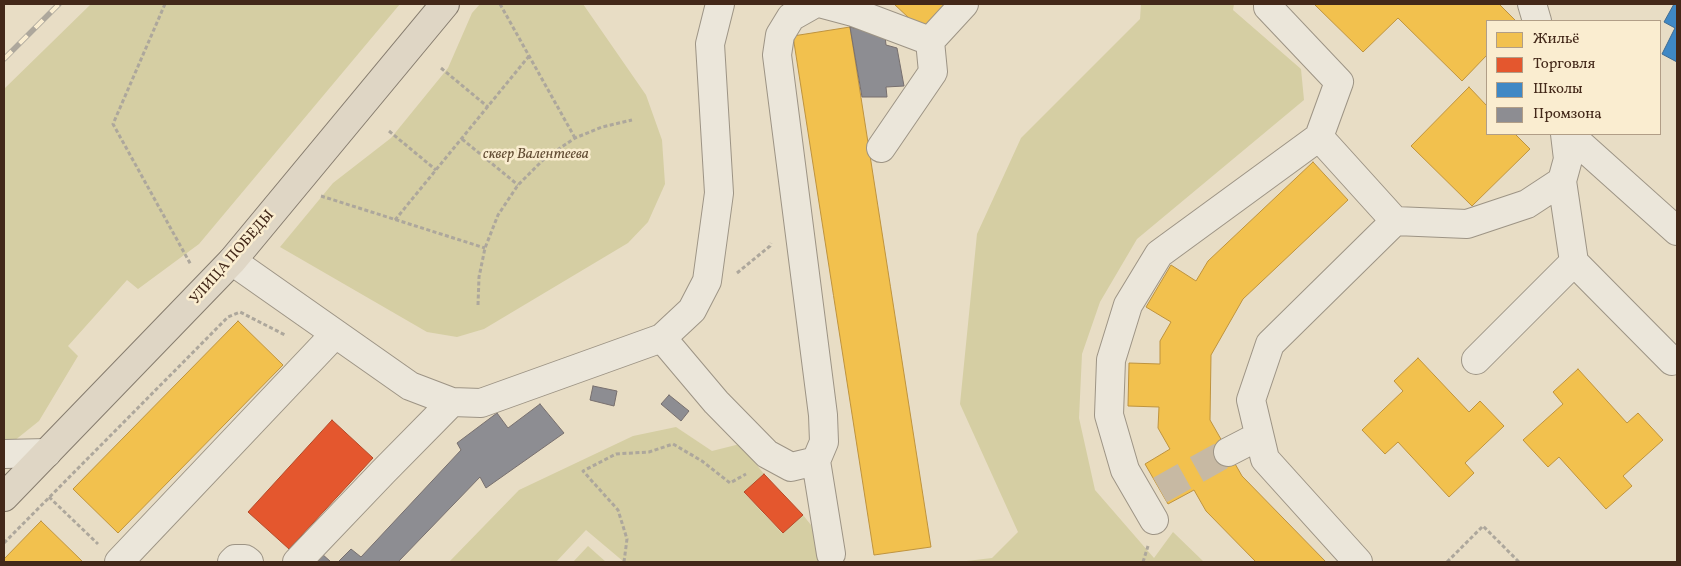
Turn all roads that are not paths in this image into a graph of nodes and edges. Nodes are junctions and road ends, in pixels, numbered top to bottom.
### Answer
1 (445, 4) edge
2 (720, 4) edge
3 (814, 4) edge
4 (823, 4) edge
5 (964, 4) edge
6 (1268, 4) edge
7 (1532, 4) edge
8 (1537, 20) edge
9 (930, 41) junction
10 (1565, 136) edge
11 (1319, 137) junction
12 (881, 148) dead end
13 (1562, 181) junction
14 (1395, 221) junction
15 (1677, 231) edge
16 (232, 261) junction
17 (1574, 262) junction
18 (662, 338) junction
19 (326, 343) junction
20 (1476, 360) dead end
21 (1672, 361) dead end
22 (452, 402) junction
23 (1259, 436) junction
24 (1228, 452) tunnel mouth
25 (47, 453) junction
26 (4, 454) edge
27 (816, 461) junction
28 (4, 498) edge
29 (1152, 504) dead end
30 (831, 554) dead end
31 (131, 557) edge
32 (232, 562) edge
33 (249, 562) edge
34 (298, 562) edge
35 (1358, 562) edge

1 - 16 main road, УЛИЦА ПОБЕДЫ
2 - 18 street
3 - 27 street
4 - 9 street
5 - 9 street
6 - 11 street
7 - 8 street
9 - 12 street
10 - 13 street
10 - 15 street
11 - 14 street
11 - 29 street
13 - 14 street
13 - 17 street
14 - 23 street
16 - 19 street
16 - 25 main road, УЛИЦА ПОБЕДЫ
17 - 20 street
17 - 21 street
18 - 22 street
18 - 27 street
19 - 22 street
19 - 31 street
22 - 34 street
23 - 24 street
23 - 35 street
25 - 26 street
25 - 28 main road, УЛИЦА ПОБЕДЫ
27 - 30 street
32 - 33 street

